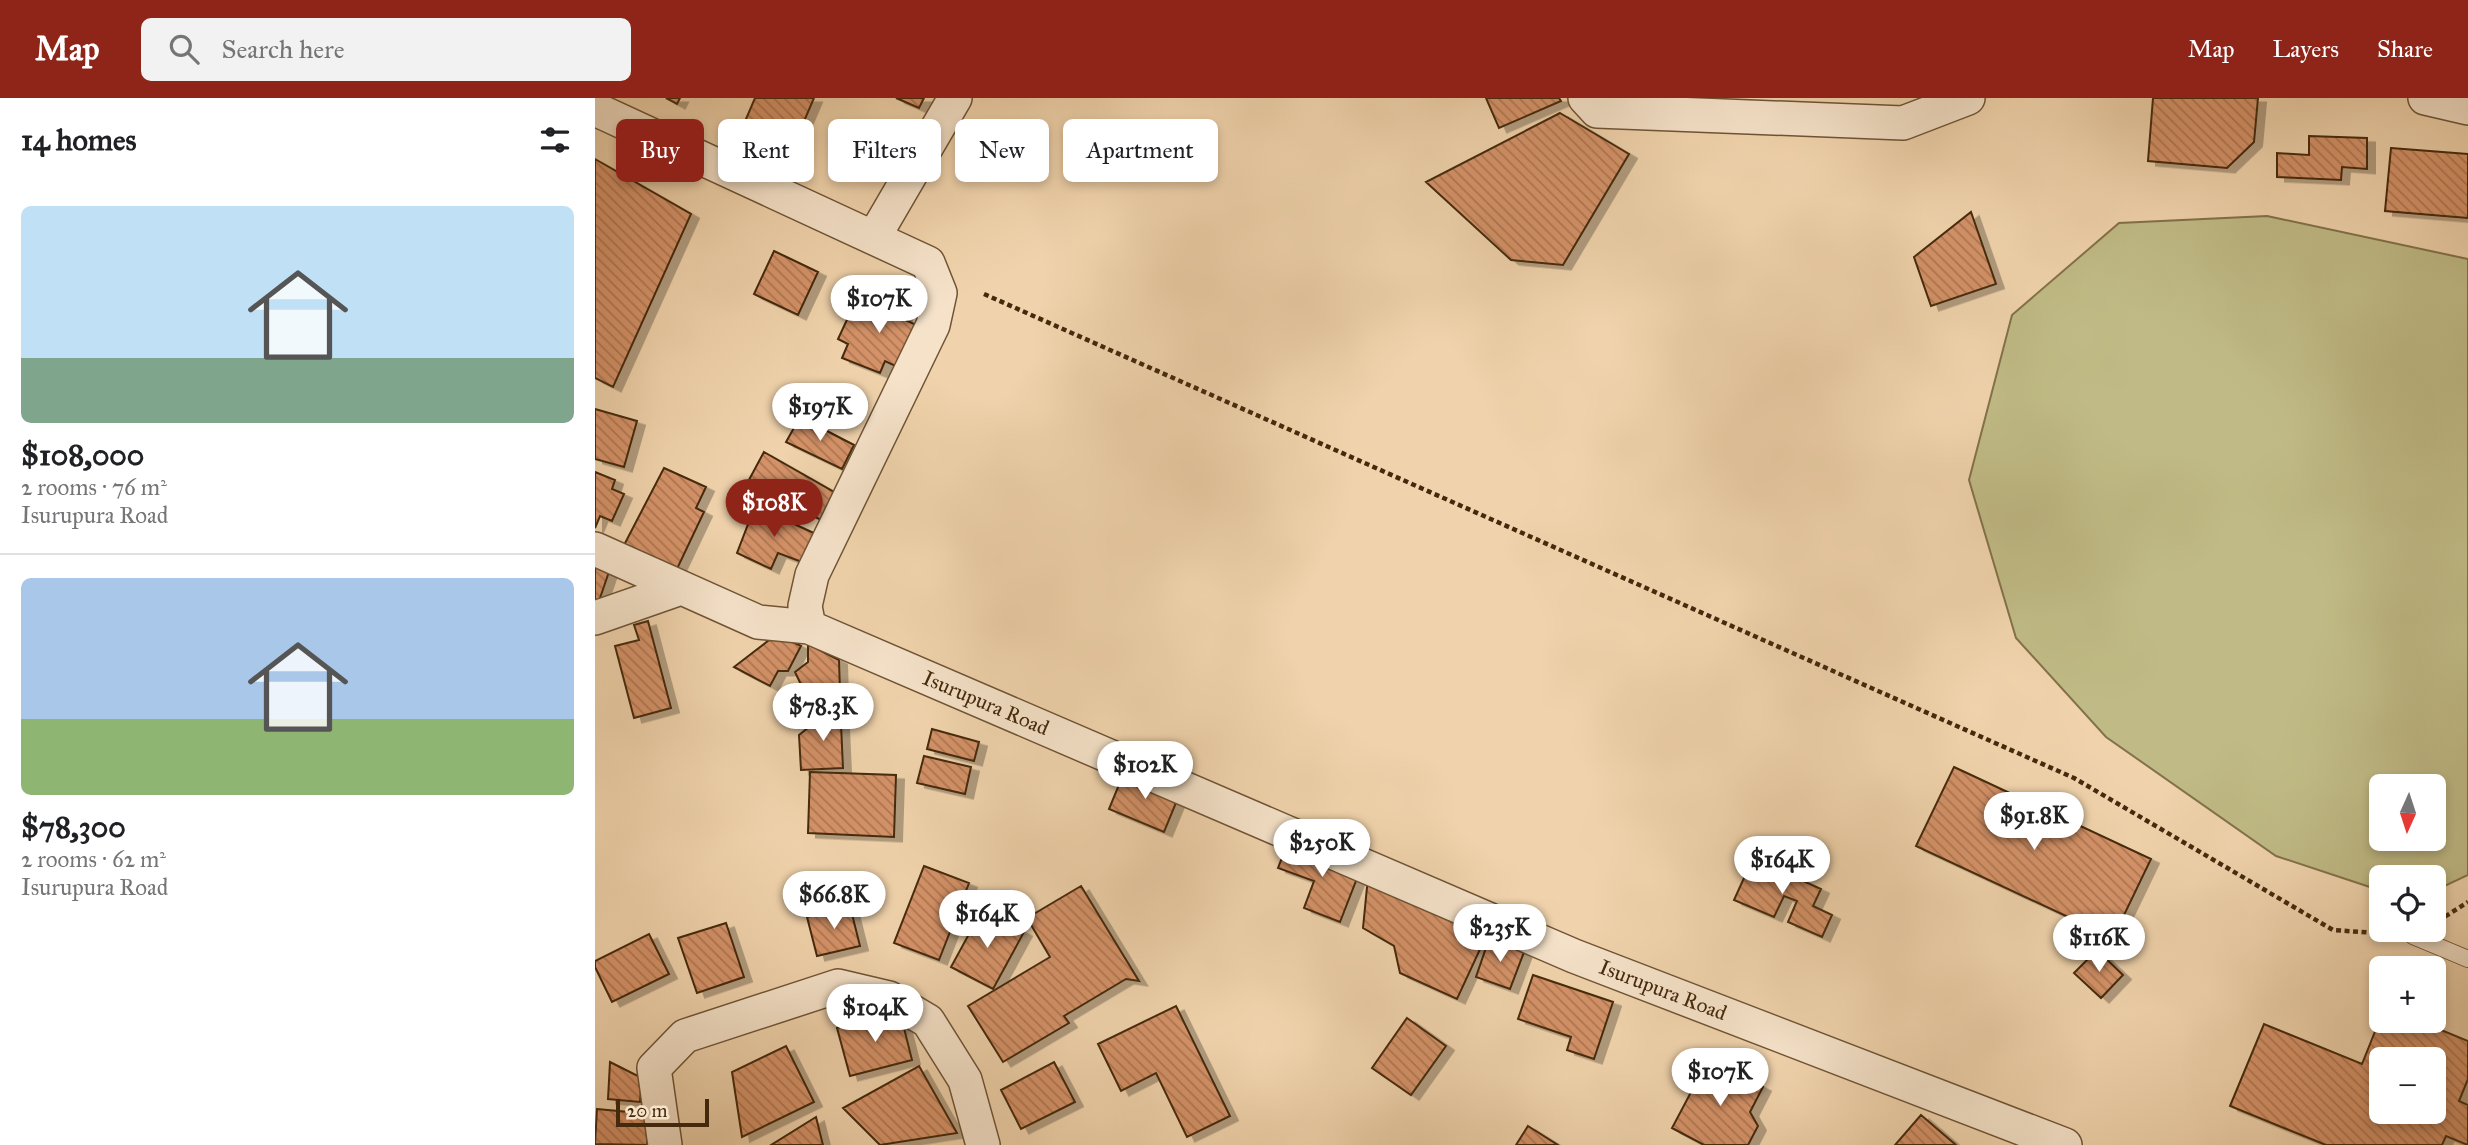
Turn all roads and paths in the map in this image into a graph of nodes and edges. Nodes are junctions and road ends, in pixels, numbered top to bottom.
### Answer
1 (955, 98) edge
2 (1585, 98) edge
3 (1968, 98) edge
4 (2425, 98) edge
5 (595, 108) edge
6 (2468, 108) edge
7 (874, 237) junction
8 (984, 294) dead end
9 (595, 549) edge
10 (681, 588) junction
11 (595, 618) edge
12 (809, 627) junction
13 (2468, 902) edge
14 (2446, 916) edge
15 (2369, 933) edge
16 (2427, 942) edge
17 (2468, 959) edge
18 (665, 1145) edge
19 (983, 1145) edge
20 (2063, 1145) edge

1 - 7 street
2 - 3 street
4 - 6 street
5 - 7 street
7 - 12 street
8 - 15 path
9 - 10 street, Isurupura Road
10 - 11 street
10 - 12 street, Isurupura Road
12 - 20 street, Isurupura Road
13 - 14 path
16 - 17 lane
18 - 19 street

